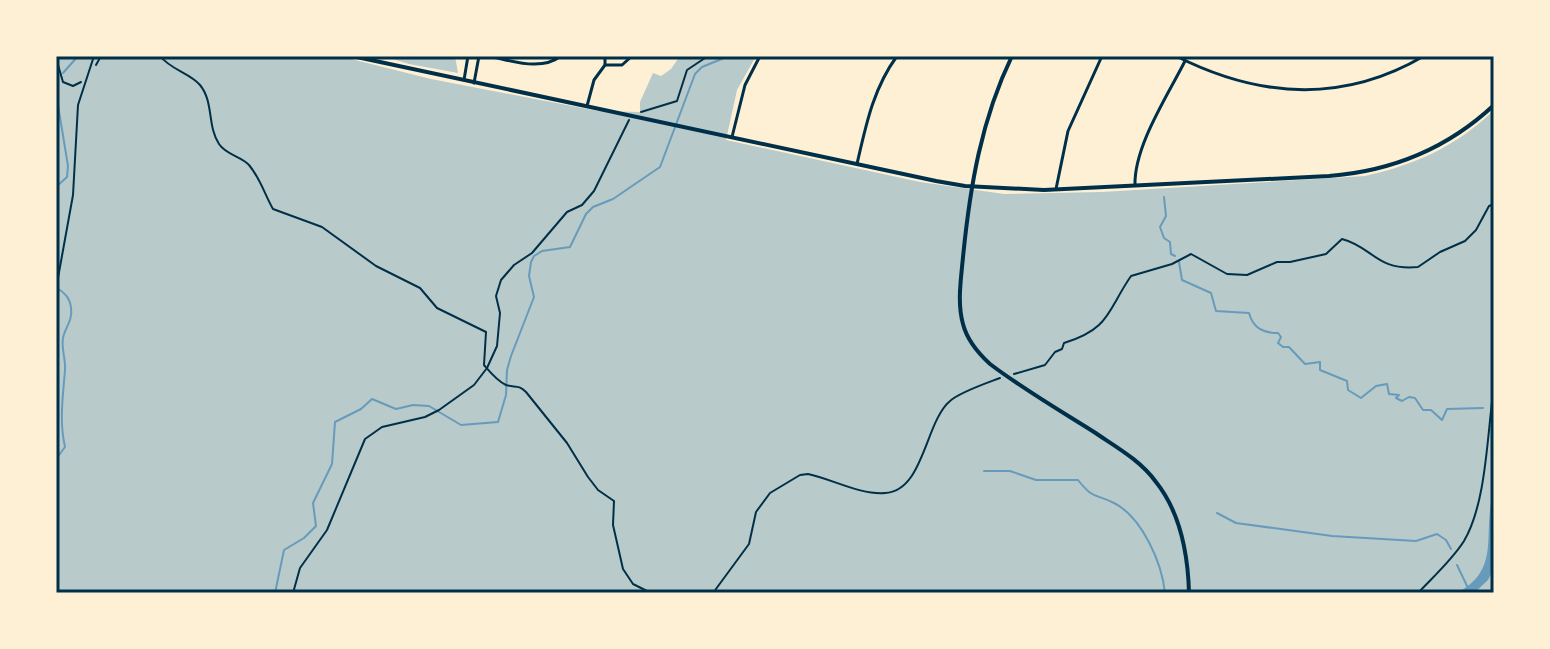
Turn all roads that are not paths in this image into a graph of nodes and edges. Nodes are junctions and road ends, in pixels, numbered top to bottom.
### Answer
1 (94, 56) edge
2 (352, 56) edge
3 (468, 56) edge
4 (479, 56) edge
5 (487, 56) edge
6 (561, 56) edge
7 (605, 56) edge
8 (632, 56) edge
9 (760, 56) edge
10 (897, 56) edge
11 (1012, 56) edge
12 (1102, 56) edge
13 (1176, 56) edge
14 (1424, 56) edge
15 (1185, 61) junction
16 (605, 65) junction
17 (464, 81) junction
18 (474, 83) junction
19 (1494, 105) edge
20 (587, 106) junction
21 (732, 137) junction
22 (857, 164) junction
23 (1135, 185) junction
24 (971, 187) junction
25 (1056, 189) junction
26 (56, 287) edge
27 (1494, 387) edge
28 (1189, 593) edge
29 (1418, 593) edge

1 - 26 street
2 - 17 street
3 - 17 street
4 - 18 street
5 - 6 street
7 - 16 street
8 - 16 street
9 - 21 street
10 - 22 street
11 - 24 street
12 - 25 street
13 - 15 street
14 - 15 street
15 - 23 street
16 - 20 street
17 - 18 street
18 - 20 street
19 - 23 street
20 - 21 street
21 - 22 street
22 - 24 street
23 - 25 street
24 - 25 street
24 - 28 street
27 - 29 street

